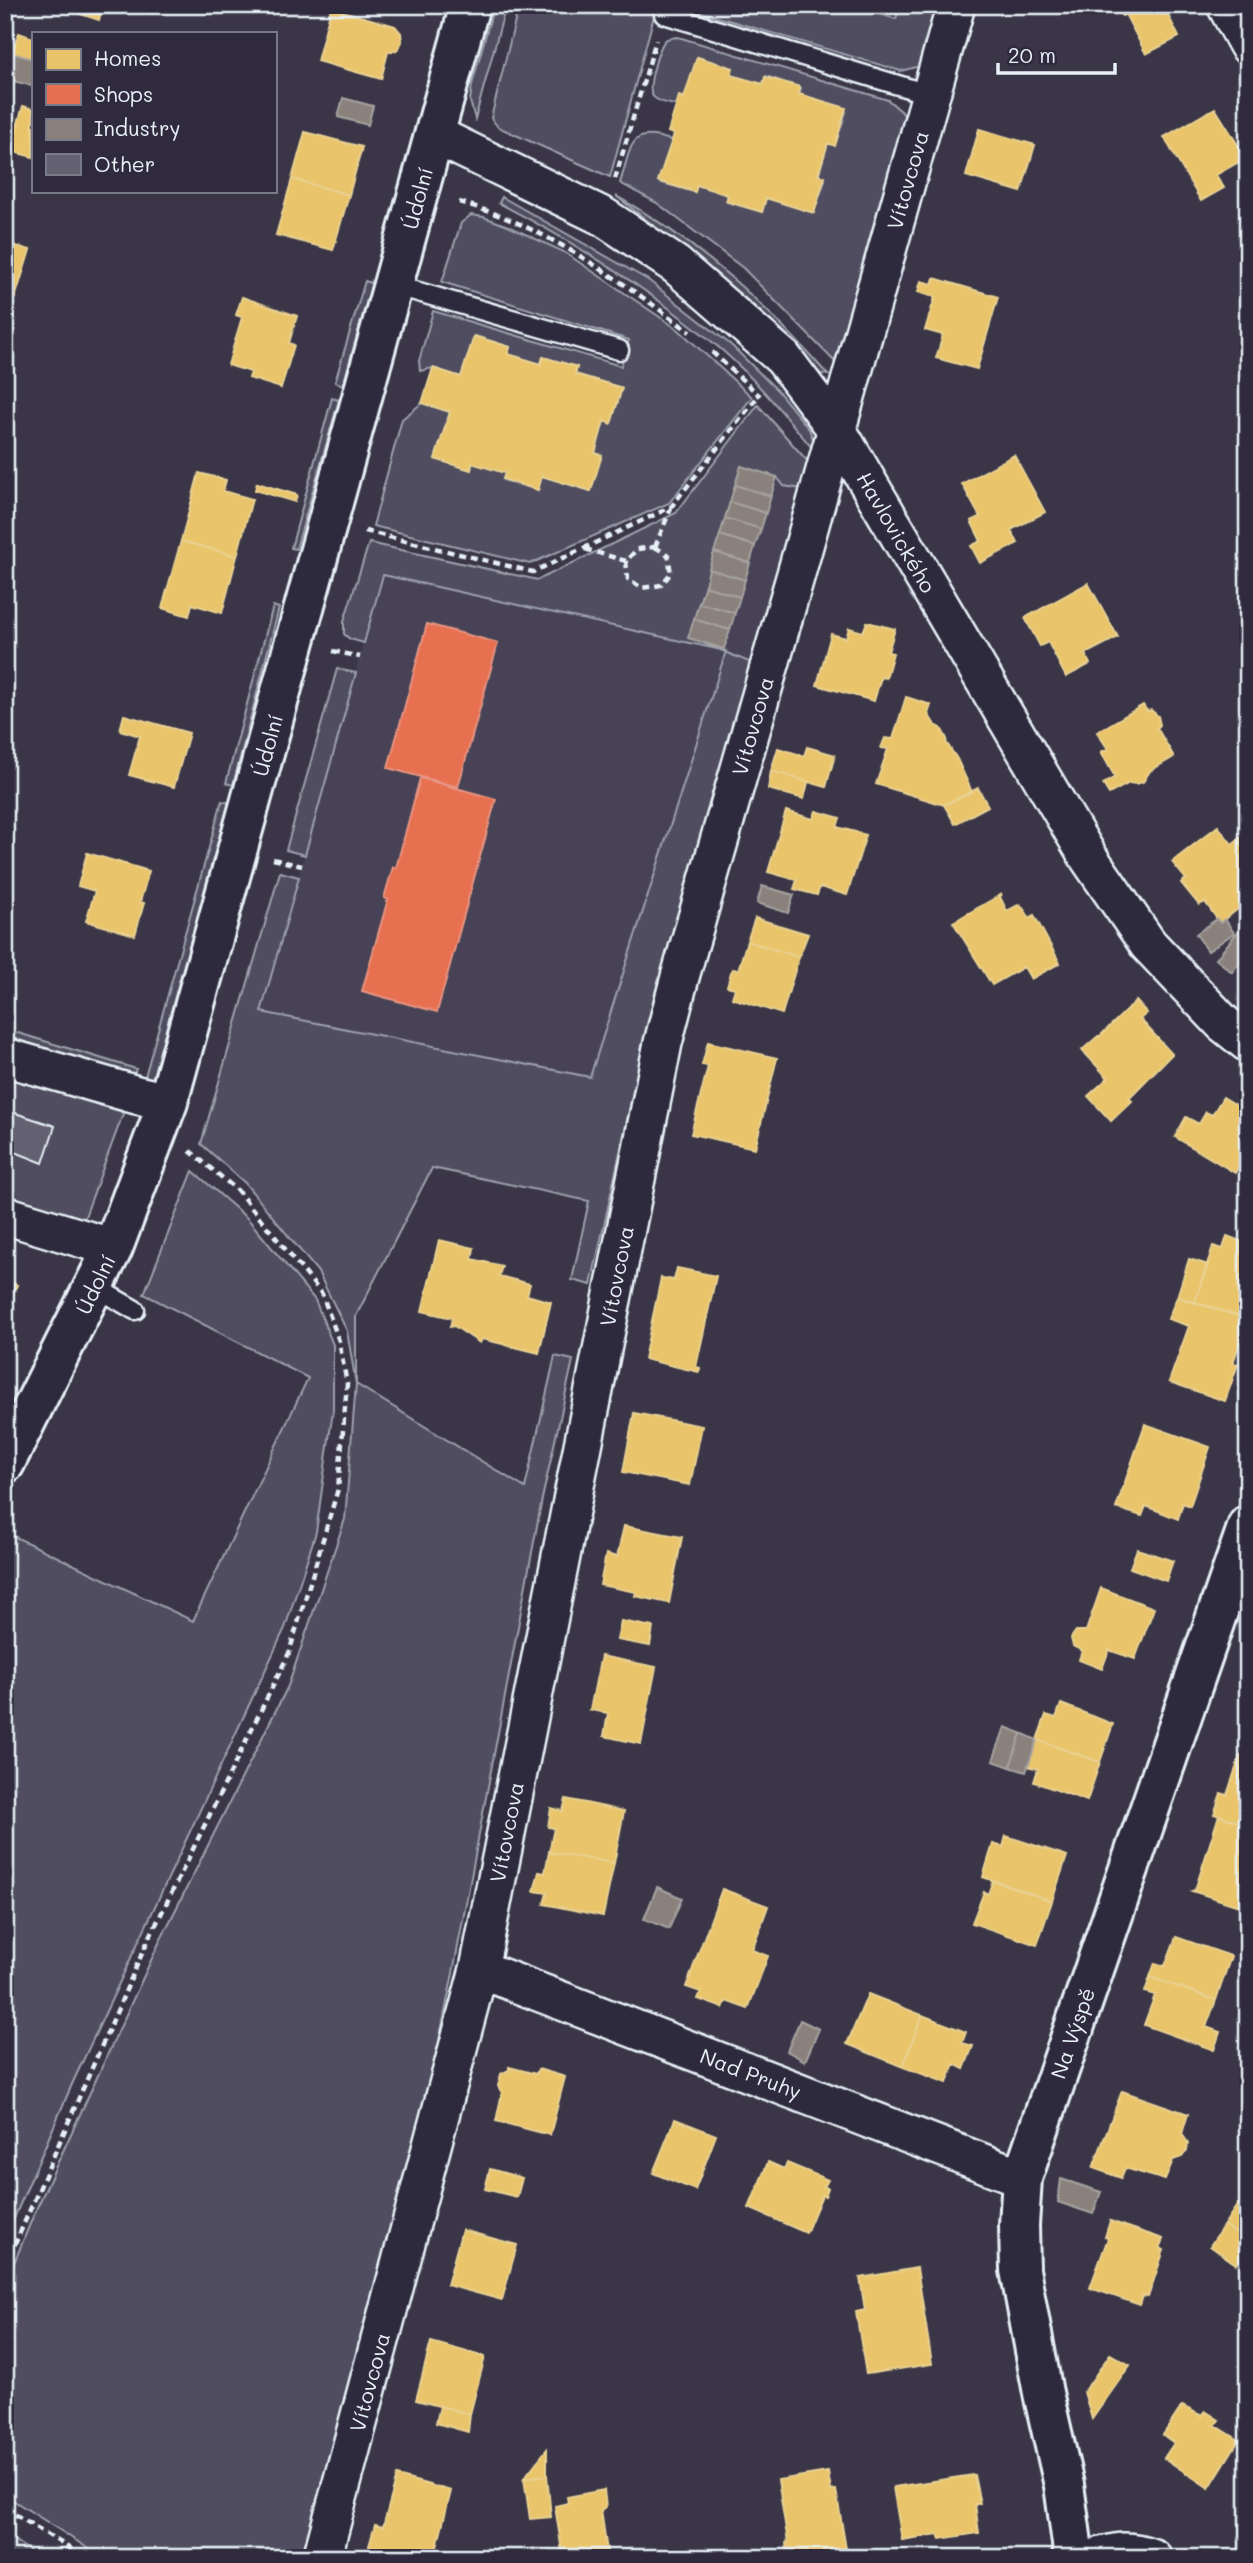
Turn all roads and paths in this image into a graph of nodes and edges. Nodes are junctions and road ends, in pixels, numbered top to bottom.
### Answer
1 (470, 5) edge
2 (956, 5) edge
3 (1226, 5) edge
4 (664, 14) joint
5 (1248, 45) edge
6 (930, 95) junction
7 (435, 135) junction
8 (612, 187) dead end
9 (459, 202) dead end
10 (394, 285) junction
11 (696, 337) dead end
12 (705, 345) dead end
13 (619, 350) dead end
14 (837, 430) junction
15 (671, 507) junction
16 (328, 522) junction
17 (655, 547) junction
18 (584, 548) junction
19 (626, 561) junction
20 (328, 650) dead end
21 (360, 657) dead end
22 (272, 859) dead end
23 (302, 866) dead end
24 (1248, 1043) edge
25 (5, 1058) edge
26 (164, 1114) junction
27 (5, 1215) edge
28 (113, 1248) junction
29 (93, 1286) junction
30 (135, 1310) dead end
31 (5, 1463) edge
32 (1248, 1525) edge
33 (479, 1969) junction
34 (1023, 2178) junction
35 (5, 2267) edge
36 (5, 2508) edge
37 (85, 2558) edge
38 (322, 2558) edge
39 (1074, 2558) edge
40 (1095, 2558) edge
41 (1153, 2558) edge

1 - 7 street, Údolní
2 - 6 street, Vítovcova
3 - 5 street
4 - 6 lane
4 - 8 path
6 - 14 street, Vítovcova
7 - 10 street, Údolní
7 - 14 street, Havlovického
9 - 11 path
10 - 13 lane
10 - 16 street, Údolní
12 - 15 path
14 - 24 street, Havlovického
14 - 33 street, Vítovcova
15 - 17 path
15 - 18 path
16 - 18 path
16 - 26 street, Údolní
17 - 19 path
17 - 19 path
18 - 19 path
20 - 21 path
22 - 23 path
25 - 26 street
26 - 28 street, Údolní
26 - 35 path
27 - 28 street
28 - 29 street, Údolní
29 - 30 lane
29 - 31 street, Údolní
32 - 34 street, Na Výspě
33 - 34 street, Nad Pruhy
33 - 38 street, Vítovcova
34 - 39 street, Na Výspě
36 - 37 path
40 - 41 street

